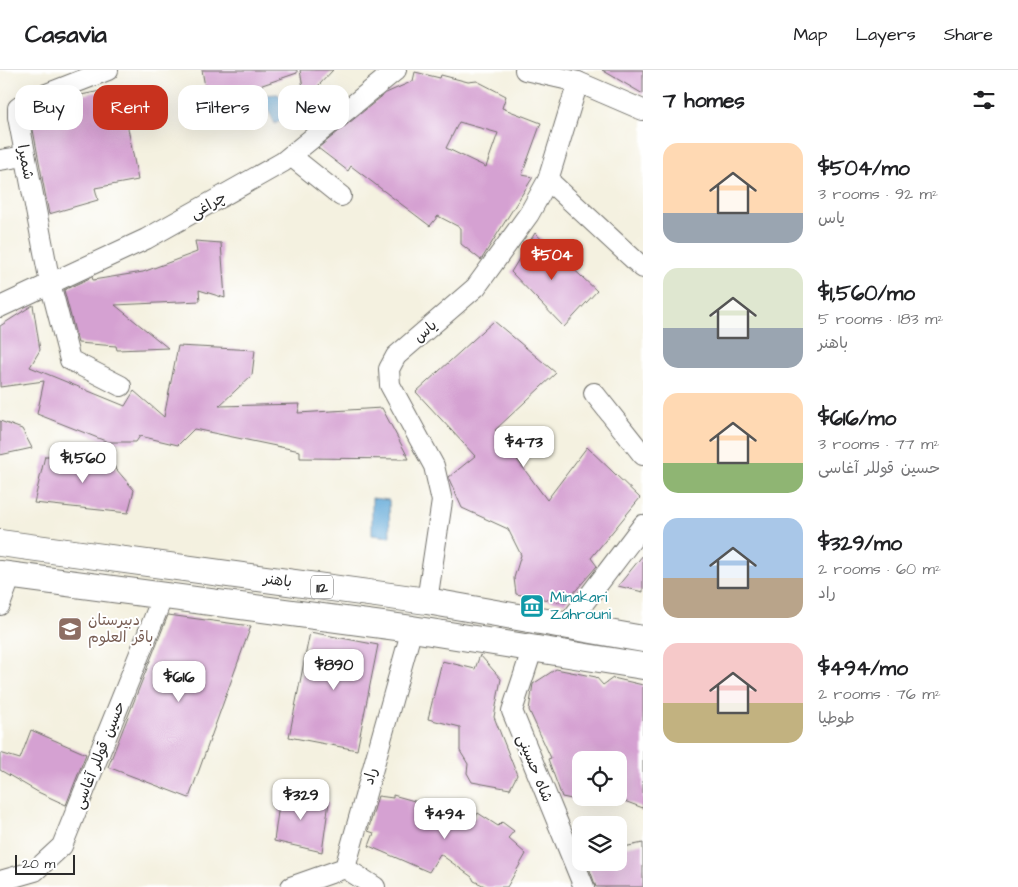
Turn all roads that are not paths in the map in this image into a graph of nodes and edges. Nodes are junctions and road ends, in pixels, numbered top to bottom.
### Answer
1 (108, 70) edge
2 (396, 70) edge
3 (530, 71) edge
4 (578, 82) junction
5 (643, 110) edge
6 (25, 156) junction
7 (291, 156) junction
8 (0, 160) edge
9 (548, 180) junction
10 (340, 196) dead end
11 (643, 268) edge
12 (50, 283) junction
13 (0, 307) edge
14 (121, 386) dead end
15 (594, 393) dead end
16 (643, 455) edge
17 (643, 525) edge
18 (0, 543) edge
19 (6, 574) edge
20 (163, 596) junction
21 (427, 601) junction
22 (0, 605) edge
23 (567, 625) junction
24 (412, 629) junction
25 (643, 639) edge
26 (533, 647) junction
27 (643, 666) edge
28 (345, 868) junction
29 (0, 881) edge
30 (291, 887) edge
31 (374, 887) edge
32 (584, 887) edge

1 - 6 street, شمیرا
2 - 7 street, چراغی
3 - 4 street
4 - 5 street
4 - 9 street, یاس
6 - 8 street
6 - 12 street, شمیرا
7 - 10 street
7 - 12 street, چراغی
9 - 11 street
9 - 21 street, یاس
12 - 13 street, چراغی
12 - 14 street, شمیرا
15 - 16 street
17 - 23 street
18 - 21 main road, باهنر / 112
19 - 20 main road, باهنر / 112
19 - 22 street
20 - 24 main road, باهنر / 112
20 - 29 street, حسین قوللر آغاسی
21 - 23 main road, باهنر / 112
23 - 25 main road, باهنر / 112
24 - 26 main road, باهنر / 112
24 - 28 street, راد
26 - 27 main road, باهنر / 112
26 - 32 street, شاه حسینی
28 - 30 street
28 - 31 street

